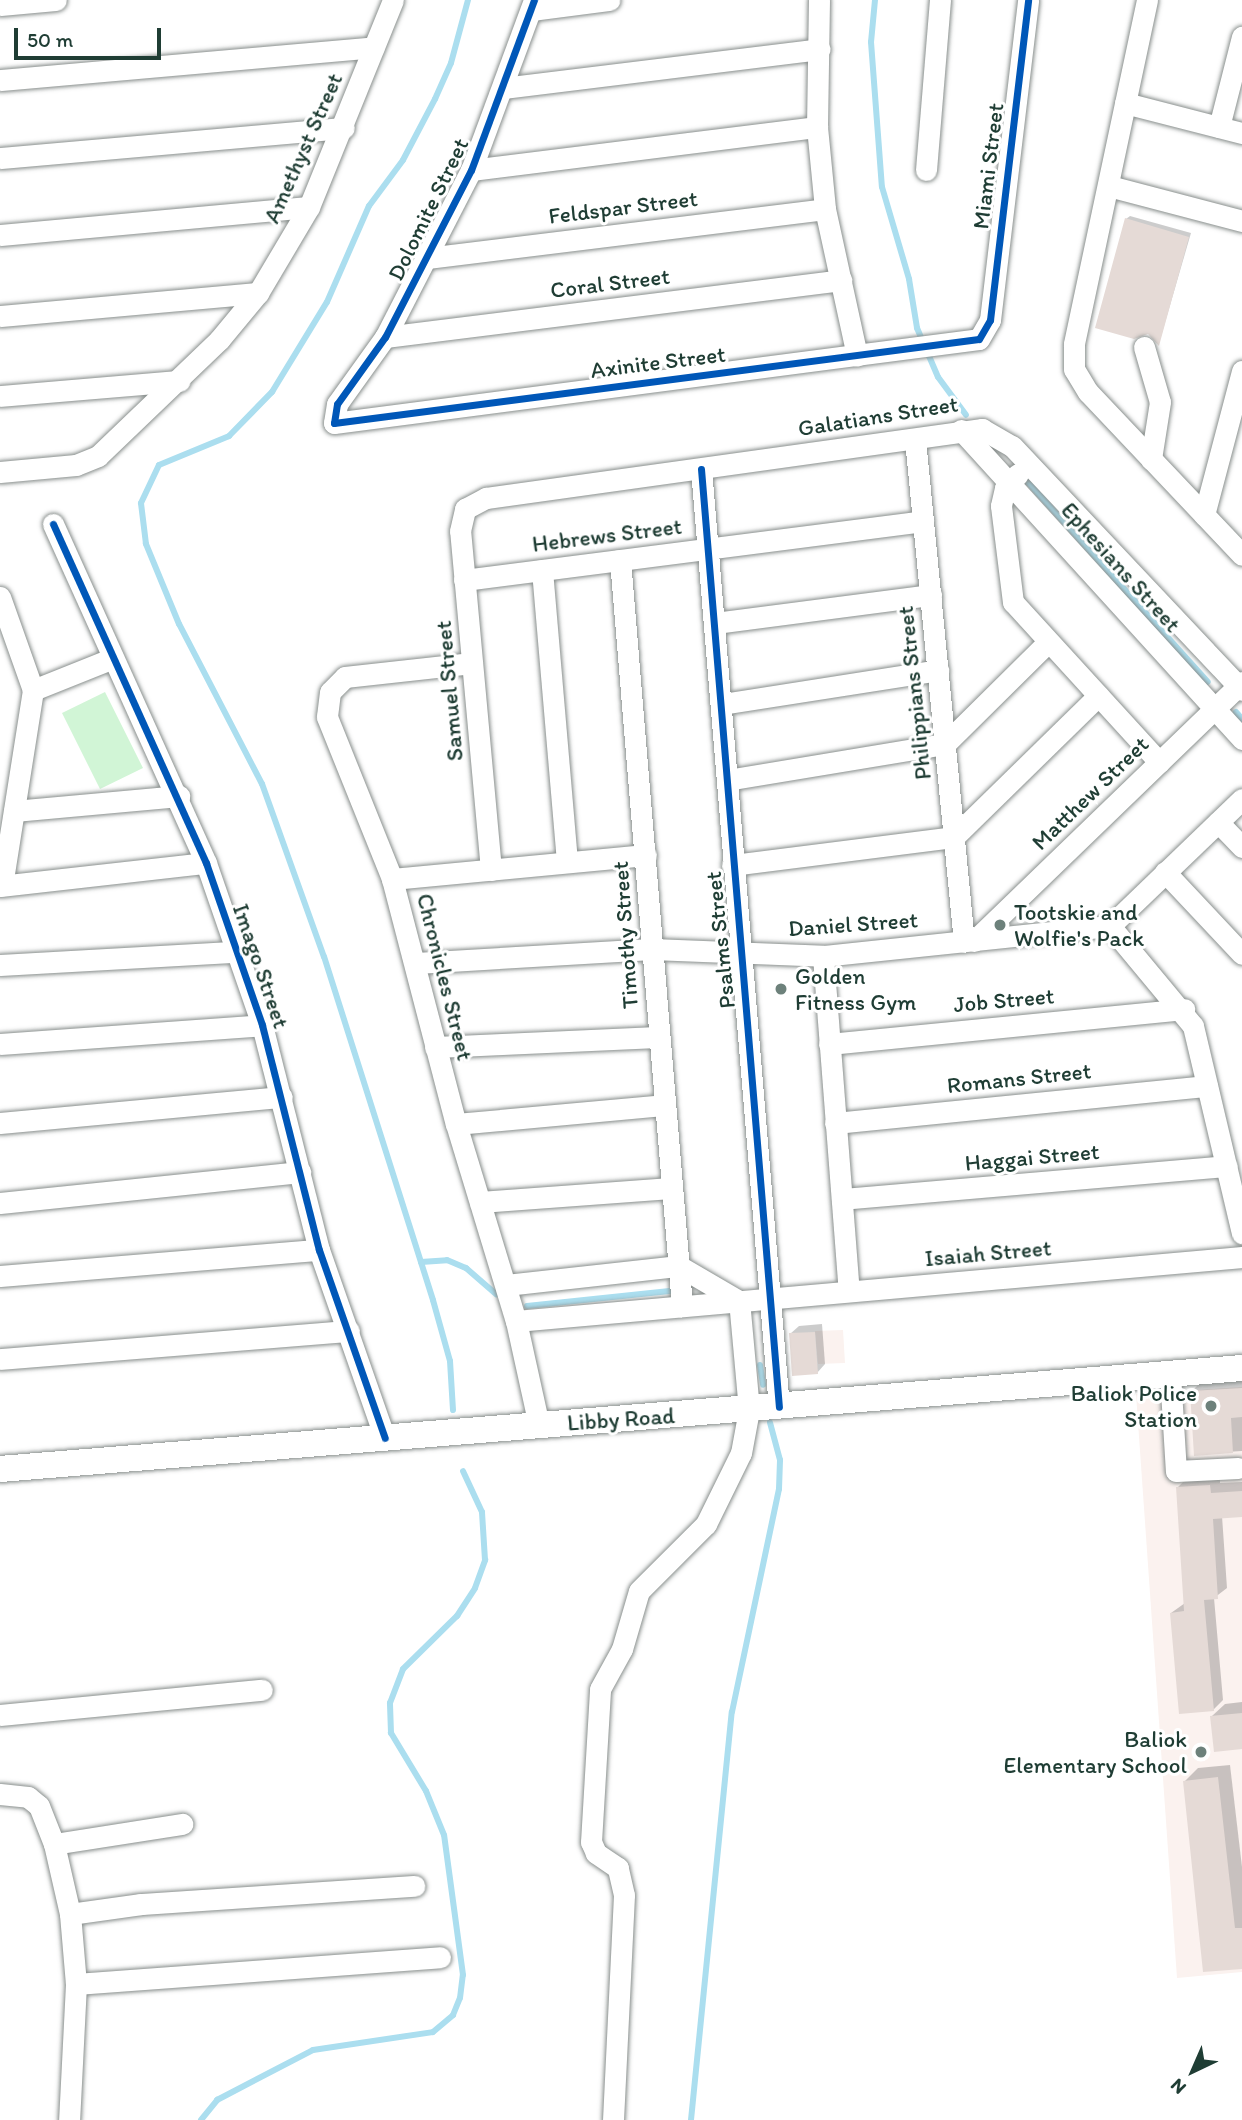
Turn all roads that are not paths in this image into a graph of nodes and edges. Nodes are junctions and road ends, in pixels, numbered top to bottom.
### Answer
1 (56, 0) edge
2 (393, 0) edge
3 (609, 0) edge
4 (819, 0) edge
5 (940, 0) edge
6 (1028, 0) edge
7 (1147, 0) edge
8 (0, 5) edge
9 (533, 5) edge
10 (1242, 37) edge
11 (374, 47) junction
12 (820, 49) junction
13 (0, 80) edge
14 (503, 88) junction
15 (1125, 103) junction
16 (817, 127) junction
17 (1219, 127) junction
18 (344, 128) junction
19 (1242, 132) edge
20 (0, 158) edge
21 (471, 170) junction
22 (926, 170) dead end
23 (1109, 186) junction
24 (309, 208) junction
25 (825, 209) junction
26 (1242, 221) edge
27 (0, 235) edge
28 (427, 258) junction
29 (841, 281) junction
30 (258, 293) junction
31 (0, 316) edge
32 (984, 335) joint
33 (385, 337) junction
34 (1144, 347) dead end
35 (857, 356) junction
36 (1242, 371) edge
37 (179, 381) junction
38 (0, 396) edge
39 (334, 423) joint
40 (961, 430) junction
41 (915, 439) junction
42 (1151, 459) junction
43 (1029, 464) junction
44 (701, 469) junction
45 (0, 471) edge
46 (1009, 483) junction
47 (465, 509) joint
48 (1204, 514) junction
49 (923, 521) junction
50 (53, 524) dead end
51 (710, 548) junction
52 (1242, 555) edge
53 (620, 560) junction
54 (542, 570) junction
55 (464, 580) junction
56 (930, 595) junction
57 (0, 597) edge
58 (715, 623) junction
59 (1048, 642) junction
60 (113, 658) junction
61 (472, 663) junction
62 (938, 670) junction
63 (1241, 686) edge
64 (33, 691) junction
65 (1098, 696) junction
66 (722, 704) junction
67 (1214, 709) junction
68 (1242, 739) edge
69 (945, 744) junction
70 (1159, 762) junction
71 (727, 780) junction
72 (179, 796) junction
73 (1242, 799) edge
74 (14, 811) junction
75 (1218, 822) junction
76 (954, 837) junction
77 (1242, 847) edge
78 (646, 855) junction
79 (567, 862) junction
80 (206, 863) junction
81 (732, 865) junction
82 (491, 870) junction
83 (1165, 872) junction
84 (392, 879) junction
85 (1, 886) edge
86 (1110, 926) junction
87 (969, 941) junction
88 (652, 949) junction
89 (236, 951) junction
90 (1242, 954) edge
91 (743, 956) junction
92 (823, 956) junction
93 (416, 963) junction
94 (0, 965) edge
95 (1184, 1009) junction
96 (262, 1025) junction
97 (658, 1037) junction
98 (0, 1044) edge
99 (829, 1044) junction
100 (435, 1047) junction
101 (1208, 1086) junction
102 (282, 1097) junction
103 (663, 1105) junction
104 (0, 1123) edge
105 (835, 1123) junction
106 (456, 1124) junction
107 (1227, 1166) junction
108 (300, 1172) junction
109 (670, 1188) junction
110 (842, 1199) junction
111 (480, 1202) junction
112 (0, 1203) edge
113 (1242, 1234) edge
114 (319, 1250) junction
115 (1242, 1257) edge
116 (678, 1266) junction
117 (0, 1276) edge
118 (506, 1284) junction
119 (849, 1291) junction
120 (770, 1298) junction
121 (739, 1301) junction
122 (682, 1306) junction
123 (516, 1321) junction
124 (349, 1331) junction
125 (0, 1359) edge
126 (1242, 1368) edge
127 (1170, 1374) junction
128 (779, 1407) junction
129 (748, 1410) junction
130 (540, 1426) junction
131 (385, 1438) junction
132 (0, 1468) edge
133 (1238, 1468) dead end
134 (262, 1690) dead end
135 (0, 1715) edge
136 (0, 1794) edge
137 (182, 1824) dead end
138 (54, 1844) junction
139 (414, 1886) dead end
140 (70, 1914) junction
141 (440, 1957) dead end
142 (76, 1984) junction
143 (69, 2120) edge
144 (613, 2120) edge

1 - 8 street
2 - 11 street, Amethyst Street
3 - 9 street
4 - 12 street
5 - 22 street
6 - 32 street, Miami Street
7 - 15 street
9 - 14 street, Dolomite Street
10 - 17 street
11 - 13 street
11 - 18 street, Amethyst Street
12 - 14 street
12 - 16 street
14 - 21 street, Dolomite Street
15 - 17 street
15 - 23 street
16 - 21 street
16 - 25 street
17 - 19 street
18 - 20 street
18 - 24 street, Amethyst Street
21 - 28 street, Dolomite Street
23 - 26 street
23 - 42 street
24 - 27 street
24 - 30 street, Amethyst Street
25 - 28 street, Feldspar Street
25 - 29 street
28 - 33 street, Dolomite Street
29 - 33 street, Coral Street
29 - 35 street
30 - 31 street
30 - 37 street, Amethyst Street
32 - 35 street, Axinite Street
33 - 39 street, Dolomite Street
34 - 42 street
35 - 39 street, Axinite Street
36 - 48 street
37 - 38 street
37 - 45 street, Amethyst Street
40 - 41 street, Galatians Street
40 - 43 street, Galatians Street
40 - 46 street, Ephesians Street
41 - 44 street, Galatians Street
41 - 49 street, Philippians Street
42 - 48 street
43 - 46 street
43 - 63 street, Galatians Street
44 - 47 street, Galatians Street
44 - 51 street, Psalms Street
46 - 59 street
46 - 67 street, Ephesians Street
47 - 55 street, Samuel Street
48 - 52 street
49 - 51 street, Hebrews Street
49 - 56 street, Philippians Street
50 - 60 street, Imago Street
51 - 53 street, Hebrews Street
51 - 58 street, Psalms Street
53 - 54 street, Hebrews Street
53 - 78 street, Timothy Street
54 - 55 street, Hebrews Street
54 - 79 street
55 - 61 street, Samuel Street
56 - 58 street
56 - 62 street, Philippians Street
57 - 64 street
58 - 66 street, Psalms Street
59 - 65 street
59 - 69 street
60 - 64 street
60 - 72 street, Imago Street
61 - 82 street, Samuel Street
61 - 84 street, Chronicles Street
62 - 66 street
62 - 69 street, Philippians Street
63 - 67 street, Matthew Street
64 - 74 street
65 - 70 street
65 - 76 street
66 - 71 street, Psalms Street
67 - 68 street, Ephesians Street
67 - 70 street, Matthew Street
69 - 71 street
69 - 76 street, Philippians Street
70 - 87 street, Matthew Street
71 - 81 street, Psalms Street
72 - 74 street
72 - 80 street, Imago Street
73 - 75 street
74 - 85 street
75 - 77 street
75 - 83 street
76 - 81 street
76 - 87 street, Philippians Street
78 - 79 street
78 - 88 street, Timothy Street
79 - 82 street
80 - 85 street
80 - 89 street, Imago Street
81 - 91 street, Psalms Street
82 - 84 street
83 - 86 street
83 - 90 street
84 - 93 street, Chronicles Street
86 - 87 street, Daniel Street
86 - 95 street
87 - 92 street, Daniel Street
88 - 91 street, Daniel Street
88 - 93 street, Daniel Street
88 - 97 street, Timothy Street
89 - 94 street
89 - 96 street, Imago Street
91 - 92 street, Daniel Street
91 - 120 street, Psalms Street
92 - 99 street
93 - 100 street, Chronicles Street
95 - 99 street, Job Street
95 - 101 street
96 - 98 street
96 - 102 street, Imago Street
97 - 100 street
97 - 103 street, Timothy Street
99 - 105 street
100 - 106 street, Chronicles Street
101 - 105 street, Romans Street
101 - 107 street
102 - 104 street
102 - 108 street, Imago Street
103 - 106 street
103 - 109 street, Timothy Street
105 - 110 street
106 - 111 street, Chronicles Street
107 - 110 street, Haggai Street
107 - 113 street
108 - 112 street
108 - 114 street, Imago Street
109 - 111 street
109 - 116 street, Timothy Street
110 - 119 street
111 - 118 street, Chronicles Street
114 - 117 street
114 - 124 street, Imago Street
115 - 119 street, Isaiah Street
116 - 118 street
116 - 121 street
116 - 122 street, Timothy Street
118 - 123 street, Chronicles Street
119 - 120 street, Isaiah Street
120 - 121 street, Isaiah Street
120 - 128 street, Psalms Street
121 - 122 street, Isaiah Street
121 - 129 street
122 - 123 street, Isaiah Street
123 - 130 street, Chronicles Street
124 - 125 street
124 - 131 street, Imago Street
126 - 127 main road, Libby Road
127 - 128 main road, Libby Road
127 - 133 street
128 - 129 main road, Libby Road
129 - 130 main road, Libby Road
129 - 144 street
130 - 131 main road, Libby Road
131 - 132 main road, Libby Road
134 - 135 street
136 - 138 street
137 - 138 street
138 - 140 street
139 - 140 street
140 - 142 street
141 - 142 street
142 - 143 street

